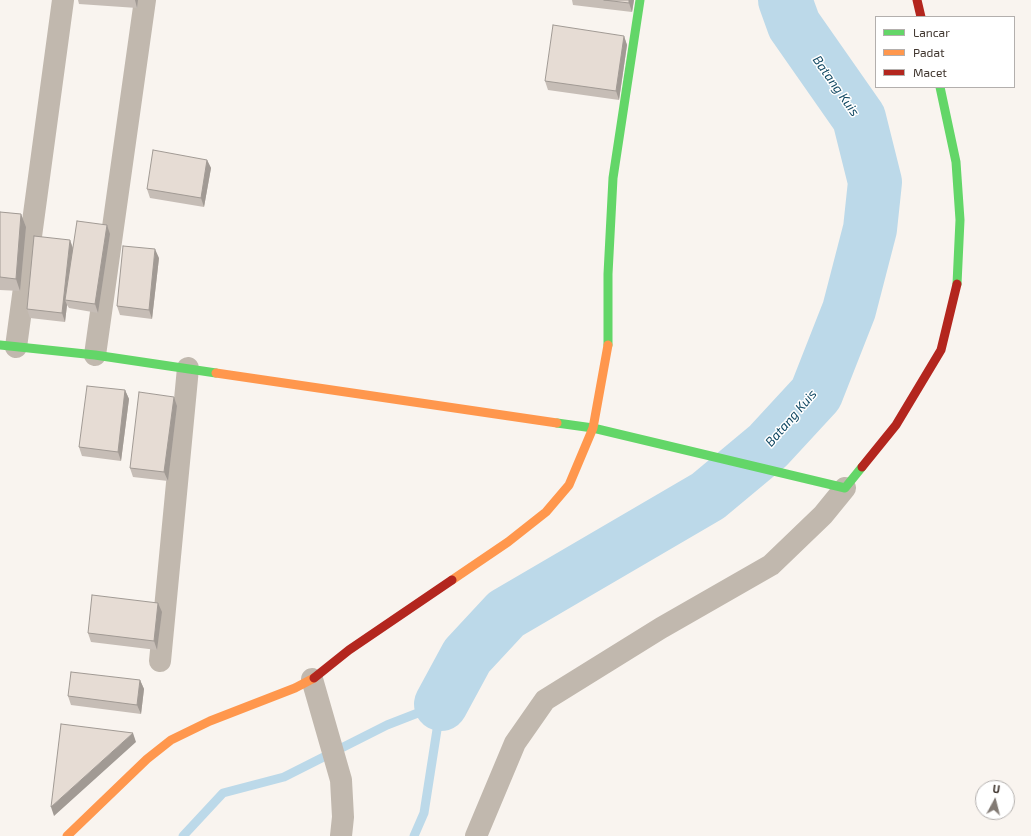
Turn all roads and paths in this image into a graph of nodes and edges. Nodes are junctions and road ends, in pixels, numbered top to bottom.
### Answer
1 (63, 0) edge
2 (145, 0) edge
3 (640, 0) edge
4 (917, 0) edge
5 (921, 16) edge
6 (940, 88) edge
7 (8, 346) edge
8 (95, 355) junction
9 (188, 368) junction
10 (593, 428) junction
11 (845, 488) junction
12 (160, 661) dead end
13 (312, 679) junction
14 (67, 836) edge
15 (342, 836) edge
16 (476, 836) edge

1 - 7 street
2 - 8 street
3 - 10 street
4 - 5 street
6 - 11 street
7 - 8 street
8 - 9 street
9 - 10 street
9 - 12 street
10 - 11 street
10 - 13 street
11 - 16 street
13 - 14 street
13 - 15 street

